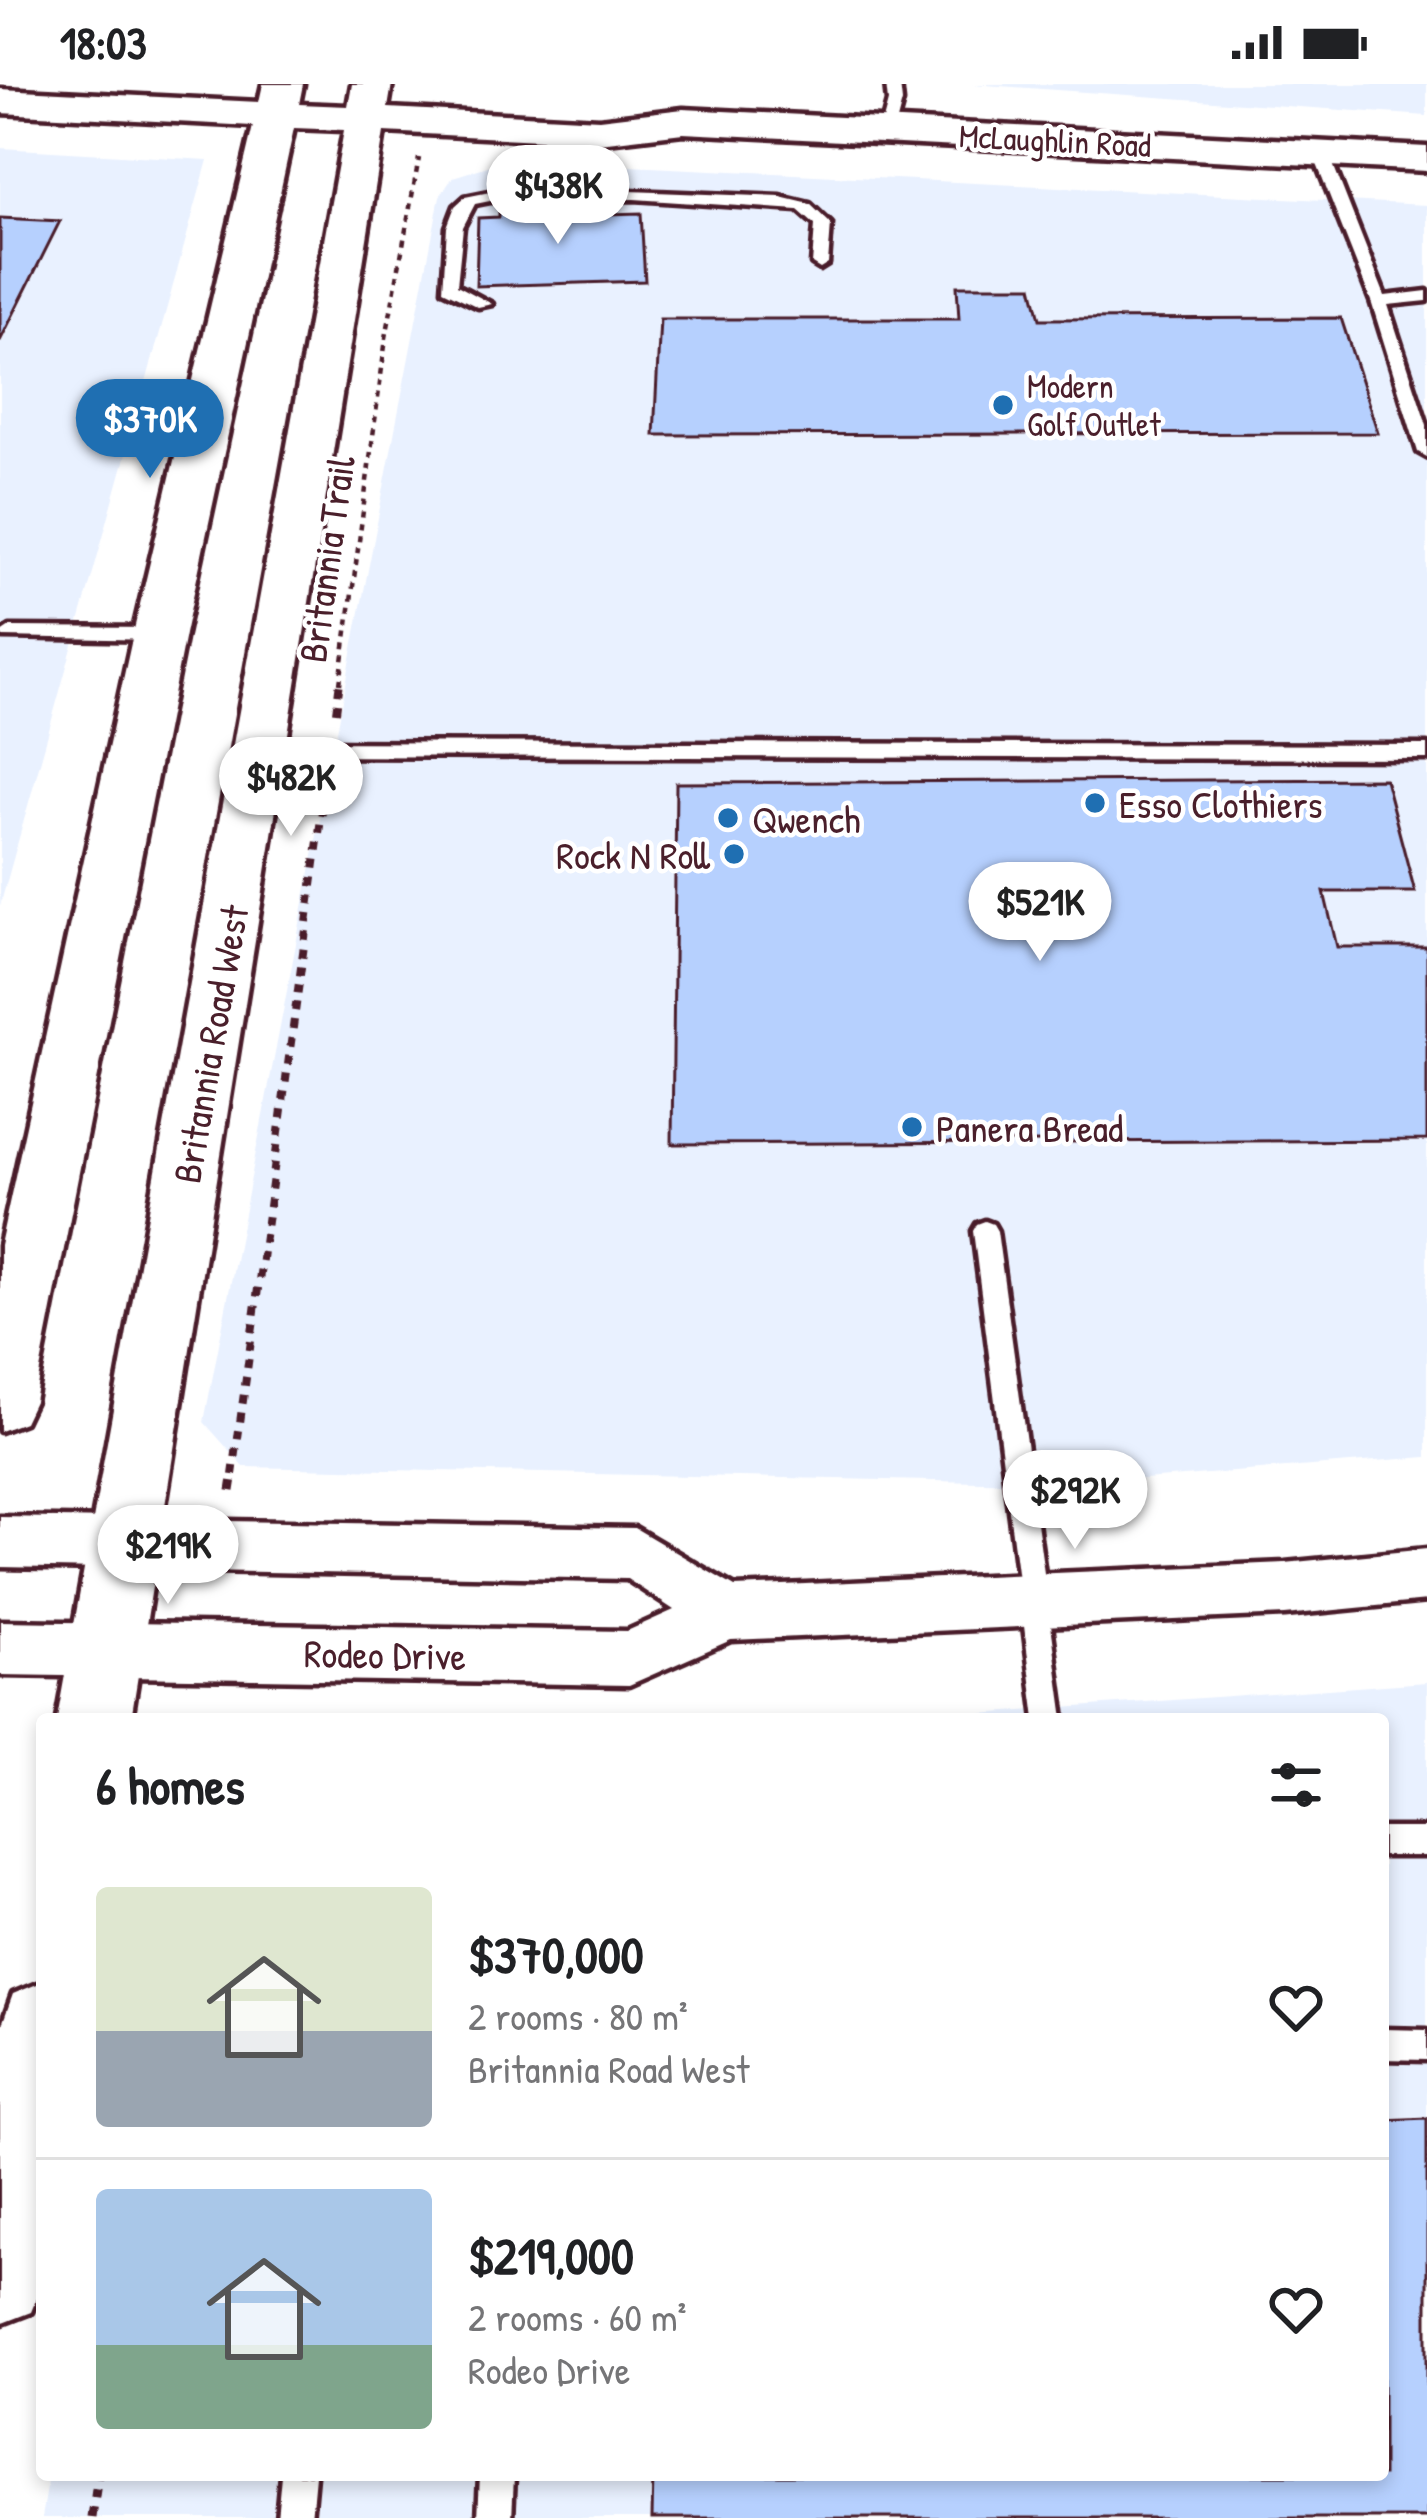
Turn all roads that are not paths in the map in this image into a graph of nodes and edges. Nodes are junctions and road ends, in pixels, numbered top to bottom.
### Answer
1 (893, 84) edge
2 (382, 96) edge
3 (279, 99) edge
4 (0, 101) edge
5 (887, 132) junction
6 (1322, 154) junction
7 (1427, 159) edge
8 (820, 264) dead end
9 (1427, 296) edge
10 (1379, 301) junction
11 (484, 304) dead end
12 (1427, 452) edge
13 (10, 633) dead end
14 (159, 634) junction
15 (260, 748) junction
16 (1427, 752) edge
17 (985, 1231) dead end
18 (0, 1401) edge
19 (27, 1542) edge
20 (124, 1545) junction
21 (1427, 1576) edge
22 (1031, 1600) junction
23 (728, 1613) junction
24 (16, 1648) edge
25 (100, 1685) edge
26 (1049, 1713) edge
27 (1389, 1842) edge
28 (1427, 1842) edge
29 (1389, 2044) edge
30 (1427, 2045) edge
31 (36, 2061) edge
32 (0, 2281) edge
33 (297, 2481) edge
34 (497, 2481) edge
35 (294, 2518) edge
36 (495, 2518) edge

1 - 5 lane
2 - 3 main road, McLaughlin Road
2 - 5 main road, McLaughlin Road
2 - 15 main road, Britannia Road West
3 - 4 main road, McLaughlin Road
3 - 14 main road
5 - 6 main road, McLaughlin Road
6 - 7 main road, McLaughlin Road
6 - 10 lane
8 - 11 lane
9 - 10 lane
10 - 12 lane
13 - 14 lane
14 - 18 main road
15 - 16 lane
15 - 20 main road, Britannia Road West
17 - 22 lane
19 - 20 street
20 - 23 street
20 - 25 main road, Britannia Road West
21 - 22 street, Rodeo Drive
22 - 23 street, Rodeo Drive
22 - 26 lane
23 - 25 street, Rodeo Drive
24 - 25 street, Rodeo Drive
27 - 28 lane
29 - 30 lane
31 - 32 main road
33 - 35 lane
34 - 36 lane

